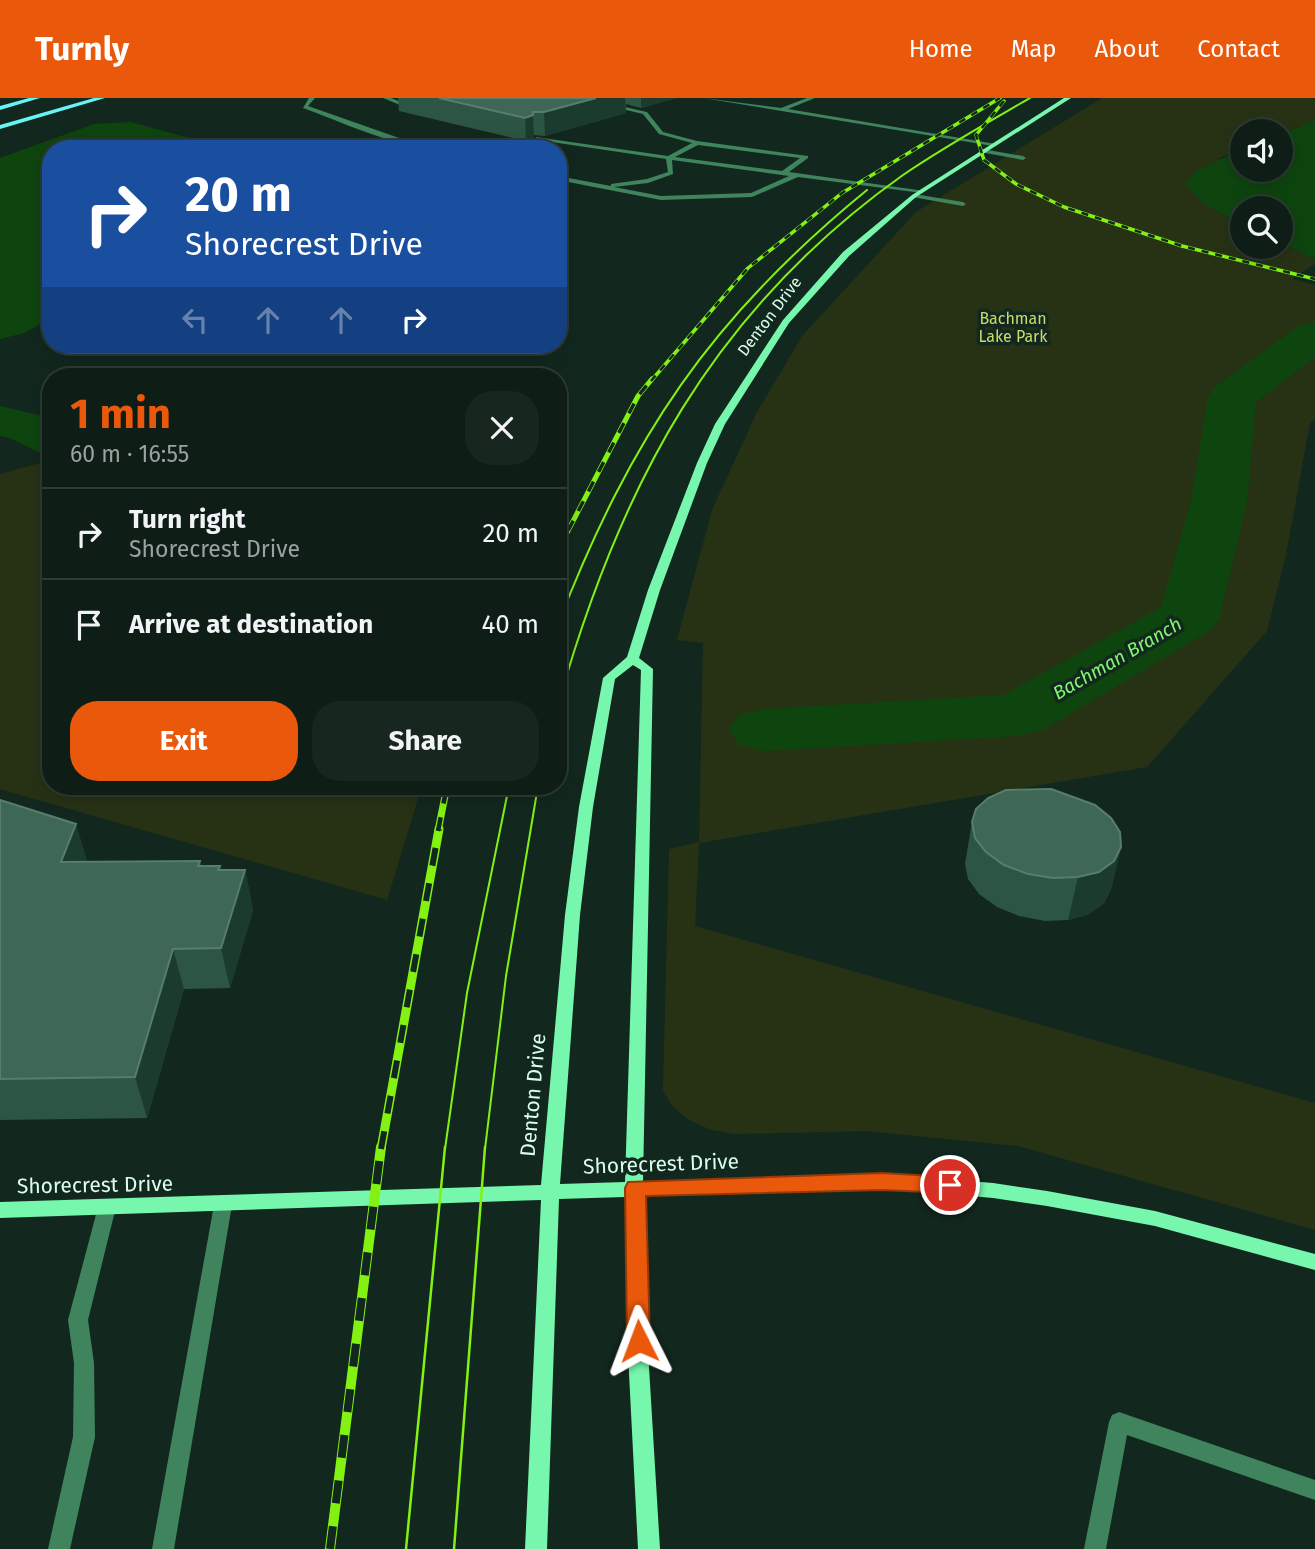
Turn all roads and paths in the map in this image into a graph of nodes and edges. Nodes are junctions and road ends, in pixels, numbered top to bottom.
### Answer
1 (37, 98) edge
2 (102, 98) edge
3 (312, 98) edge
4 (386, 98) edge
5 (578, 98) edge
6 (706, 98) edge
7 (812, 98) edge
8 (1068, 98) edge
9 (0, 108) edge
10 (412, 108) dead end
11 (780, 110) junction
12 (0, 127) edge
13 (538, 138) edge
14 (400, 140) edge
15 (551, 140) edge
16 (567, 142) edge
17 (697, 144) junction
18 (993, 144) junction
19 (982, 151) junction
20 (670, 158) junction
21 (1023, 158) dead end
22 (784, 173) junction
23 (797, 175) junction
24 (567, 180) edge
25 (594, 187) junction
26 (922, 191) junction
27 (914, 196) junction
28 (963, 204) dead end
29 (633, 659) junction
30 (635, 1188) junction
31 (551, 1191) junction
32 (223, 1205) junction
33 (107, 1207) junction
34 (0, 1210) edge
35 (1315, 1262) edge
36 (1315, 1490) edge
37 (59, 1549) edge
38 (163, 1549) edge
39 (536, 1549) edge
40 (649, 1549) edge
41 (1095, 1549) edge

1 - 9 main road
2 - 12 main road
3 - 14 lane
4 - 10 lane
5 - 17 lane
6 - 11 lane
7 - 11 lane
8 - 18 main road, Denton Drive
11 - 18 lane
13 - 15 lane
16 - 20 lane
17 - 20 lane
17 - 22 lane
18 - 19 main road, Denton Drive
19 - 21 lane
19 - 26 main road, Denton Drive
20 - 22 lane
20 - 25 lane
22 - 23 lane
23 - 25 lane
23 - 26 lane
24 - 25 lane
26 - 27 main road, Denton Drive
27 - 28 lane
27 - 29 main road, Denton Drive
29 - 30 main road
29 - 31 main road, Denton Drive
30 - 31 main road, Shorecrest Drive
30 - 35 main road, Shorecrest Drive
30 - 40 main road
31 - 32 main road, Shorecrest Drive
31 - 39 main road, Denton Drive
32 - 33 main road, Shorecrest Drive
32 - 38 lane
33 - 34 main road, Shorecrest Drive
33 - 37 lane
36 - 41 lane

